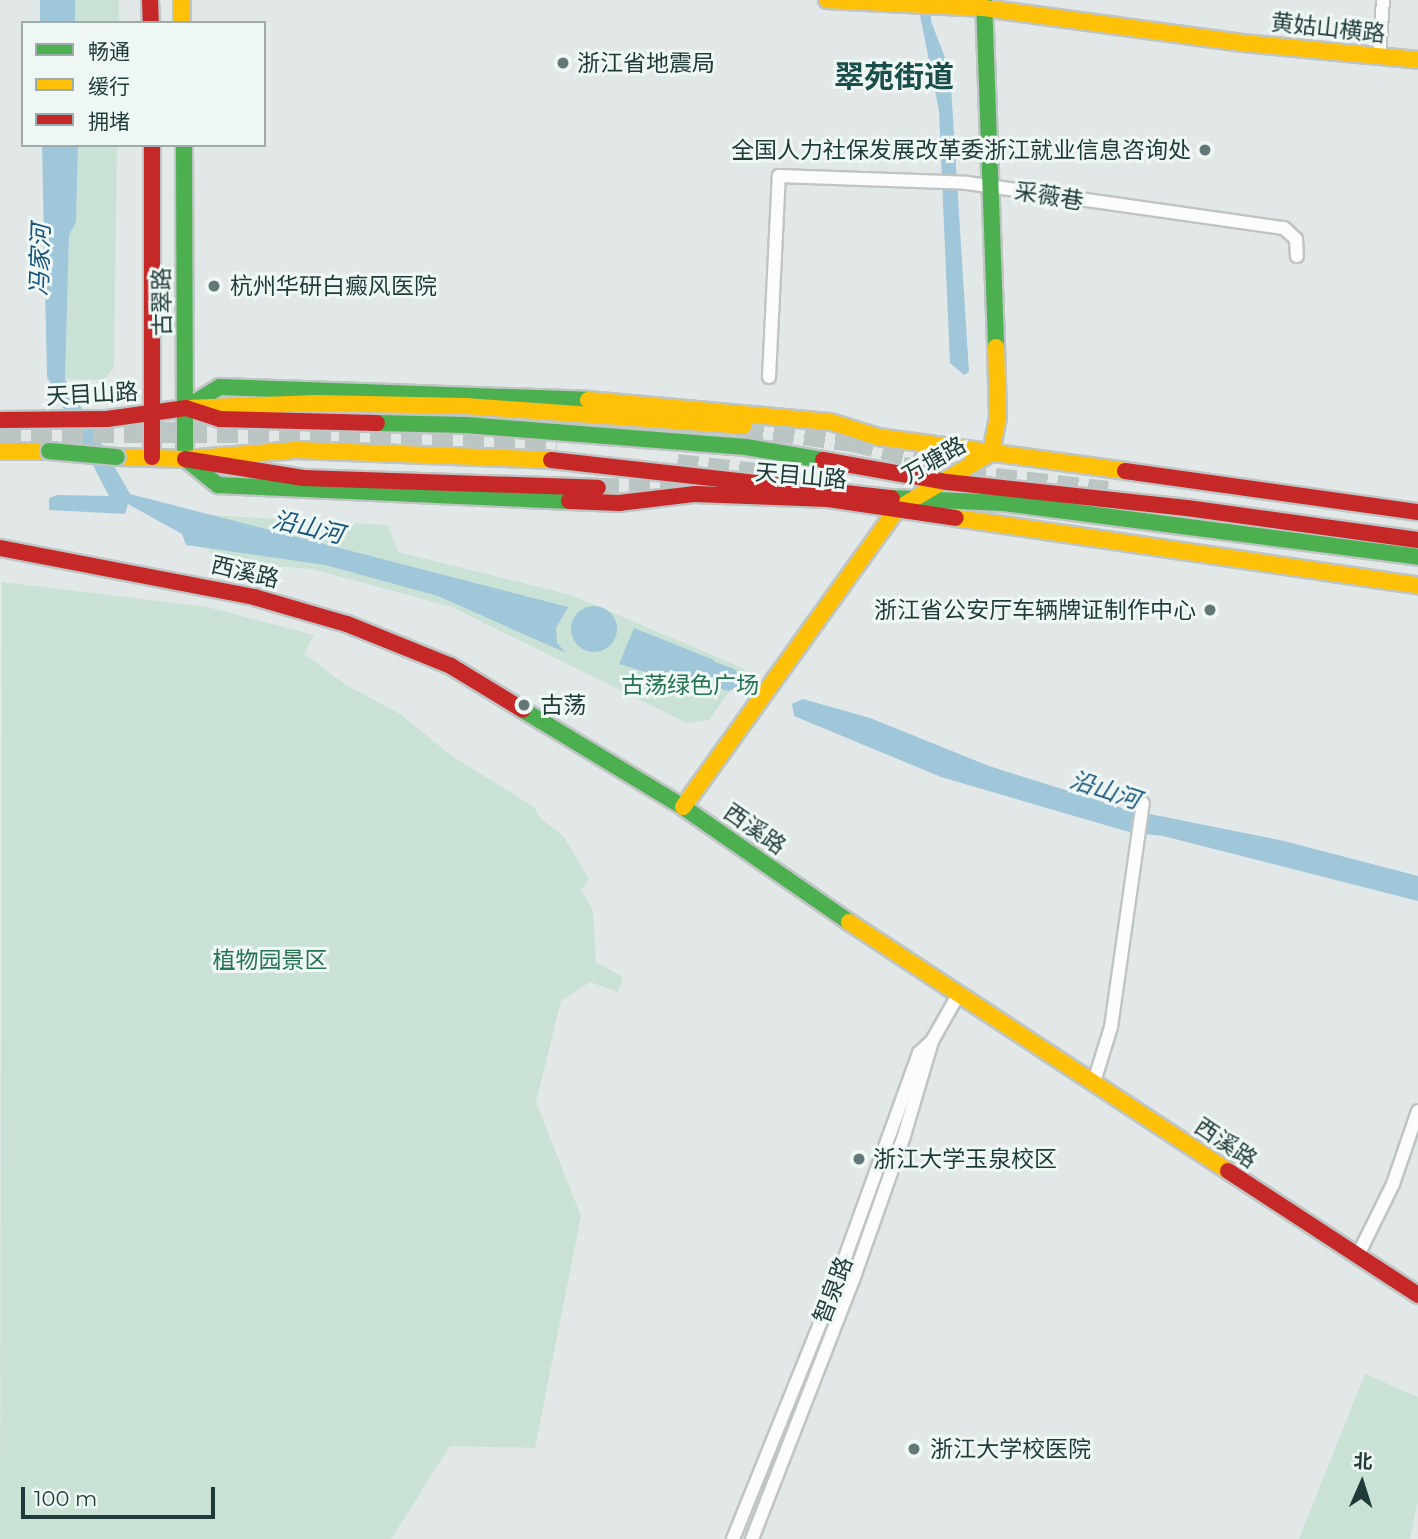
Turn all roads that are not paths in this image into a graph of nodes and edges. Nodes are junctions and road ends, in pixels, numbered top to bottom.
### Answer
1 (150, 0) edge
2 (182, 0) edge
3 (827, 0) edge
4 (1383, 0) edge
5 (984, 4) edge
6 (150, 21) edge
7 (183, 21) edge
8 (1379, 56) junction
9 (1418, 60) edge
10 (152, 147) edge
11 (184, 147) edge
12 (992, 187) junction
13 (1297, 256) dead end
14 (769, 377) dead end
15 (186, 408) junction
16 (153, 413) junction
17 (0, 420) edge
18 (743, 426) tunnel mouth
19 (0, 450) edge
20 (991, 453) junction
21 (152, 457) junction
22 (185, 459) junction
23 (947, 482) junction
24 (598, 488) tunnel mouth
25 (912, 500) junction
26 (897, 509) junction
27 (1418, 512) edge
28 (1418, 540) edge
29 (0, 548) edge
30 (1418, 557) edge
31 (1418, 585) edge
32 (1143, 805) dead end
33 (683, 807) junction
34 (958, 995) junction
35 (932, 1041) junction
36 (1094, 1082) junction
37 (1418, 1111) edge
38 (1357, 1257) junction
39 (1418, 1295) edge
40 (733, 1539) edge
41 (752, 1539) edge

1 - 6 main road
2 - 7 main road
3 - 5 main road, 黄姑山横路
4 - 8 street
5 - 8 main road, 黄姑山横路
5 - 12 main road, 万塘路
8 - 9 main road, 黄姑山横路
10 - 16 main road, 古翠路
11 - 15 main road, 古翠路
12 - 13 street, 采薇巷
12 - 14 street, 采薇巷
12 - 20 main road, 万塘路
15 - 16 main road, 天目山路
15 - 18 main road
15 - 20 main road, 天目山路
15 - 22 main road, 古翠路
15 - 23 main road, 天目山路
16 - 17 main road, 天目山路
16 - 21 main road, 古翠路
19 - 21 main road, 天目山路, bridge
20 - 23 main road, 万塘路
20 - 27 main road, 天目山路
21 - 22 main road, 天目山路
22 - 24 main road
22 - 25 main road, 天目山路
22 - 26 main road, 天目山路
23 - 25 main road, 万塘路
23 - 28 main road, 天目山路
25 - 26 main road, 万塘路
25 - 30 main road, 天目山路
26 - 31 main road, 天目山路
26 - 33 main road, 万塘路
29 - 33 main road, 西溪路
32 - 36 street
33 - 34 main road, 西溪路
34 - 35 street, 智泉路
34 - 36 main road, 西溪路
35 - 40 street, 智泉路
35 - 41 street, 智泉路
36 - 38 main road, 西溪路
37 - 38 street
38 - 39 main road, 西溪路

